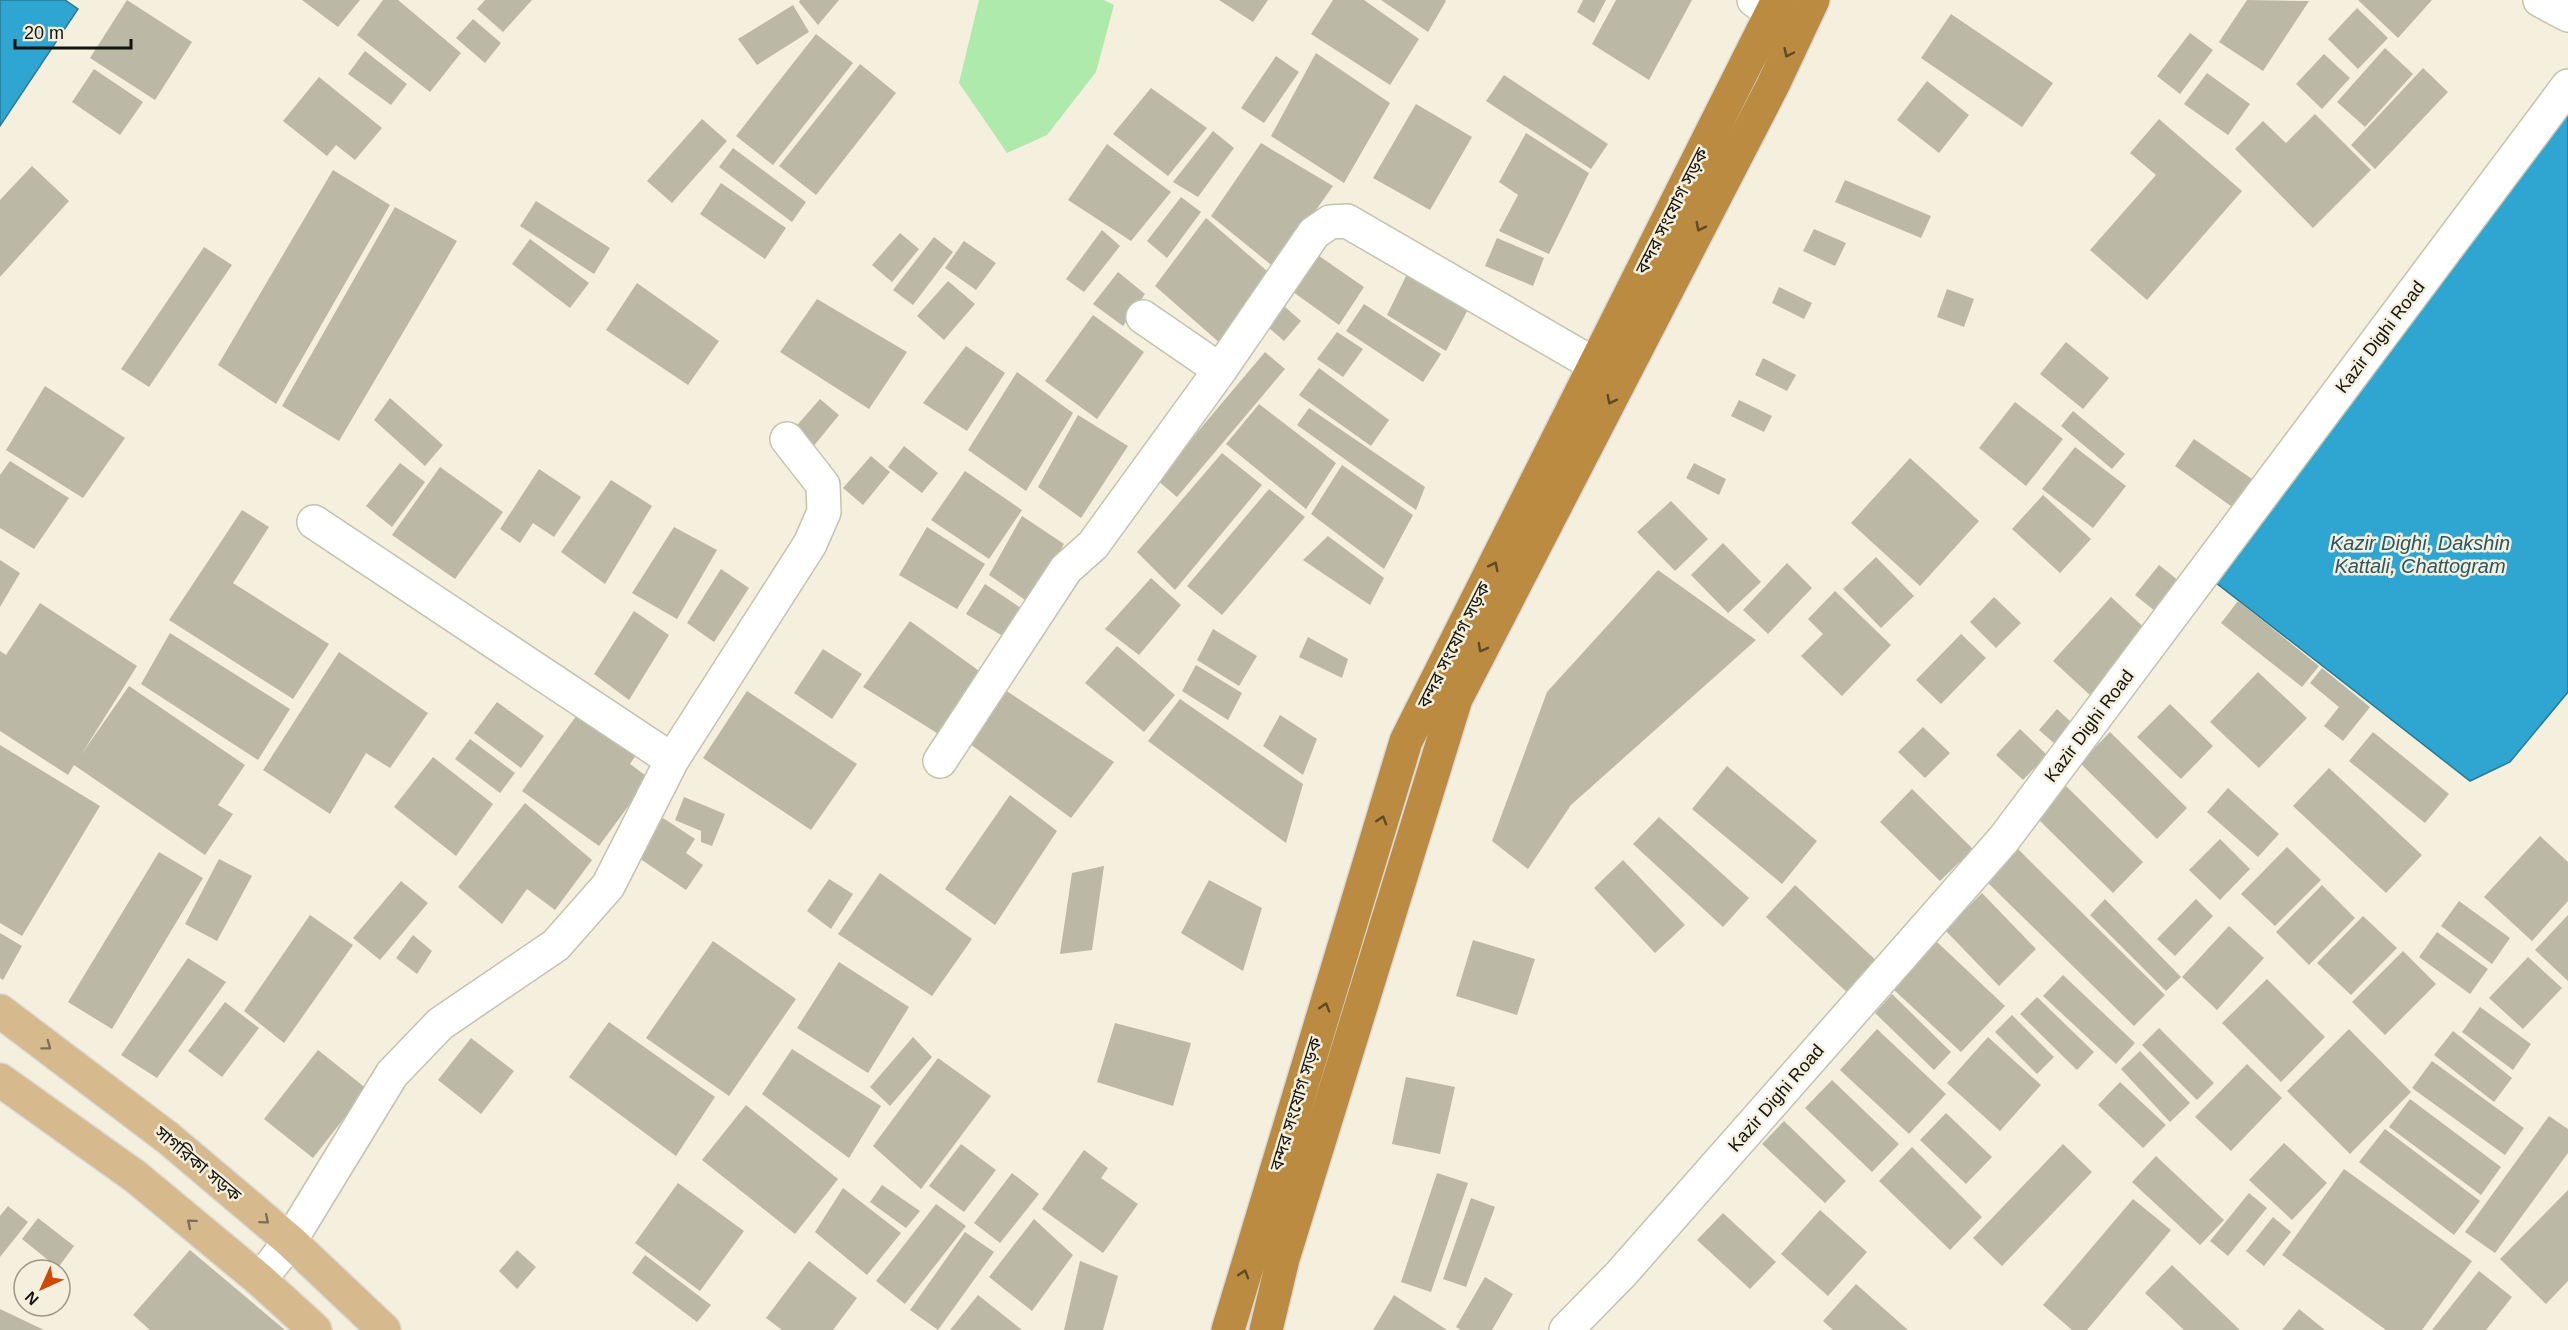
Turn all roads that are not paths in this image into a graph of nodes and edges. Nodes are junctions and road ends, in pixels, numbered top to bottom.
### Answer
1 (1814, 0) edge
2 (2540, 0) edge
3 (1768, 4) edge
4 (2568, 15) edge
5 (2568, 86) edge
6 (1143, 317) dead end
7 (1595, 365) junction
8 (1220, 370) junction
9 (787, 439) dead end
10 (314, 522) dead end
11 (672, 760) junction
12 (940, 761) dead end
13 (0, 1011) edge
14 (0, 1080) edge
15 (290, 1241) junction
16 (260, 1280) junction
17 (315, 1330) edge
18 (384, 1330) edge
19 (1228, 1330) edge
20 (1266, 1330) edge
21 (1566, 1330) edge

1 -> 20 highway, বন্দর সংযোগ সড়ক
2 - 4 street
3 - 7 highway, বন্দর সংযোগ সড়ক
5 - 21 street, Kazir Dighi Road
6 - 8 street
7 - 8 street
19 -> 7 highway, বন্দর সংযোগ সড়ক
8 - 12 street
9 - 11 street
10 - 11 street
11 - 15 street
13 -> 15 main road, সাগরিকা সড়ক
16 -> 14 main road
15 - 16 street
15 - 18 main road, সাগরিকা সড়ক
16 - 17 main road

